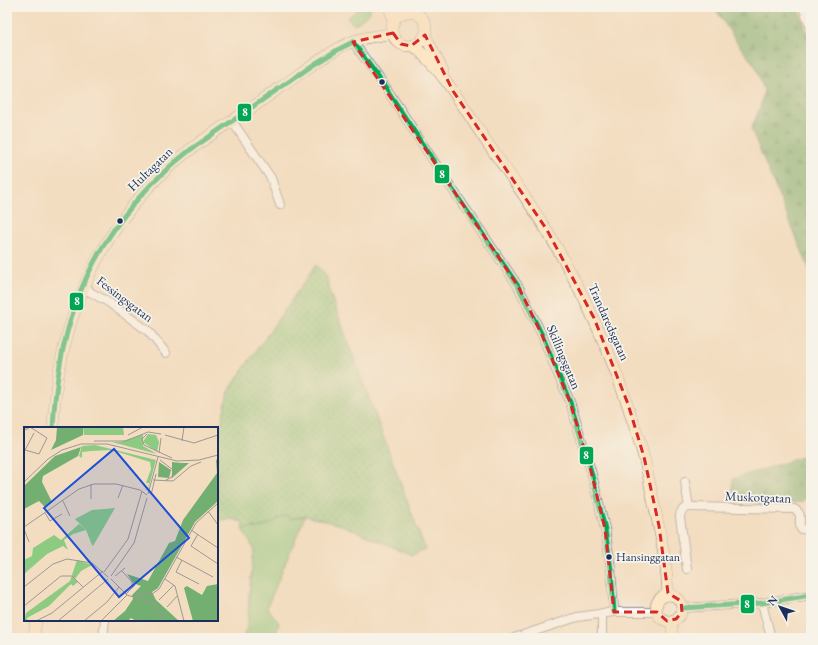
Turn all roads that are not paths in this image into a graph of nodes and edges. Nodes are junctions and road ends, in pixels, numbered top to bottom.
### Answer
1 (389, 7) edge
2 (803, 7) edge
3 (407, 9) edge
4 (393, 28) junction
5 (811, 28) edge
6 (425, 35) junction
7 (353, 42) junction
8 (414, 45) junction
9 (453, 91) junction
10 (232, 121) junction
11 (280, 205) dead end
12 (85, 284) junction
13 (166, 352) dead end
14 (52, 427) edge
15 (685, 482) dead end
16 (689, 507) junction
17 (811, 530) edge
18 (687, 569) dead end
19 (668, 594) junction
20 (811, 595) edge
21 (762, 603) junction
22 (683, 608) junction
23 (614, 612) junction
24 (657, 612) junction
25 (602, 613) junction
26 (36, 621) edge
27 (105, 621) edge
28 (672, 621) junction
29 (34, 638) edge
30 (103, 638) edge
31 (514, 638) edge
32 (602, 638) edge
33 (672, 638) edge
34 (771, 638) edge

1 - 4 street
2 - 5 street
3 - 4 street, Trandaredsgatan
3 - 6 street, Trandaredsgatan
4 - 7 street, Hultagatan
4 - 8 street, Trandaredsgatan
6 - 8 street
6 - 9 street, Trandaredsgatan
7 - 10 street, Hultagatan
7 - 23 street, Skillingsgatan
8 - 9 street, Trandaredsgatan
9 - 19 street, Trandaredsgatan
10 - 11 street
10 - 12 street, Hultagatan
12 - 13 street, Fessingsgatan
12 - 14 street, Hultagatan
15 - 16 street
16 - 17 street, Muskotgatan
16 - 18 street
19 - 22 street
19 - 24 street
20 - 21 street
21 - 22 street
21 - 34 street
22 - 28 street
23 - 24 street
23 - 25 street
24 - 28 street
25 - 31 street
25 - 32 street
26 - 29 street
27 - 30 street
28 - 33 street

